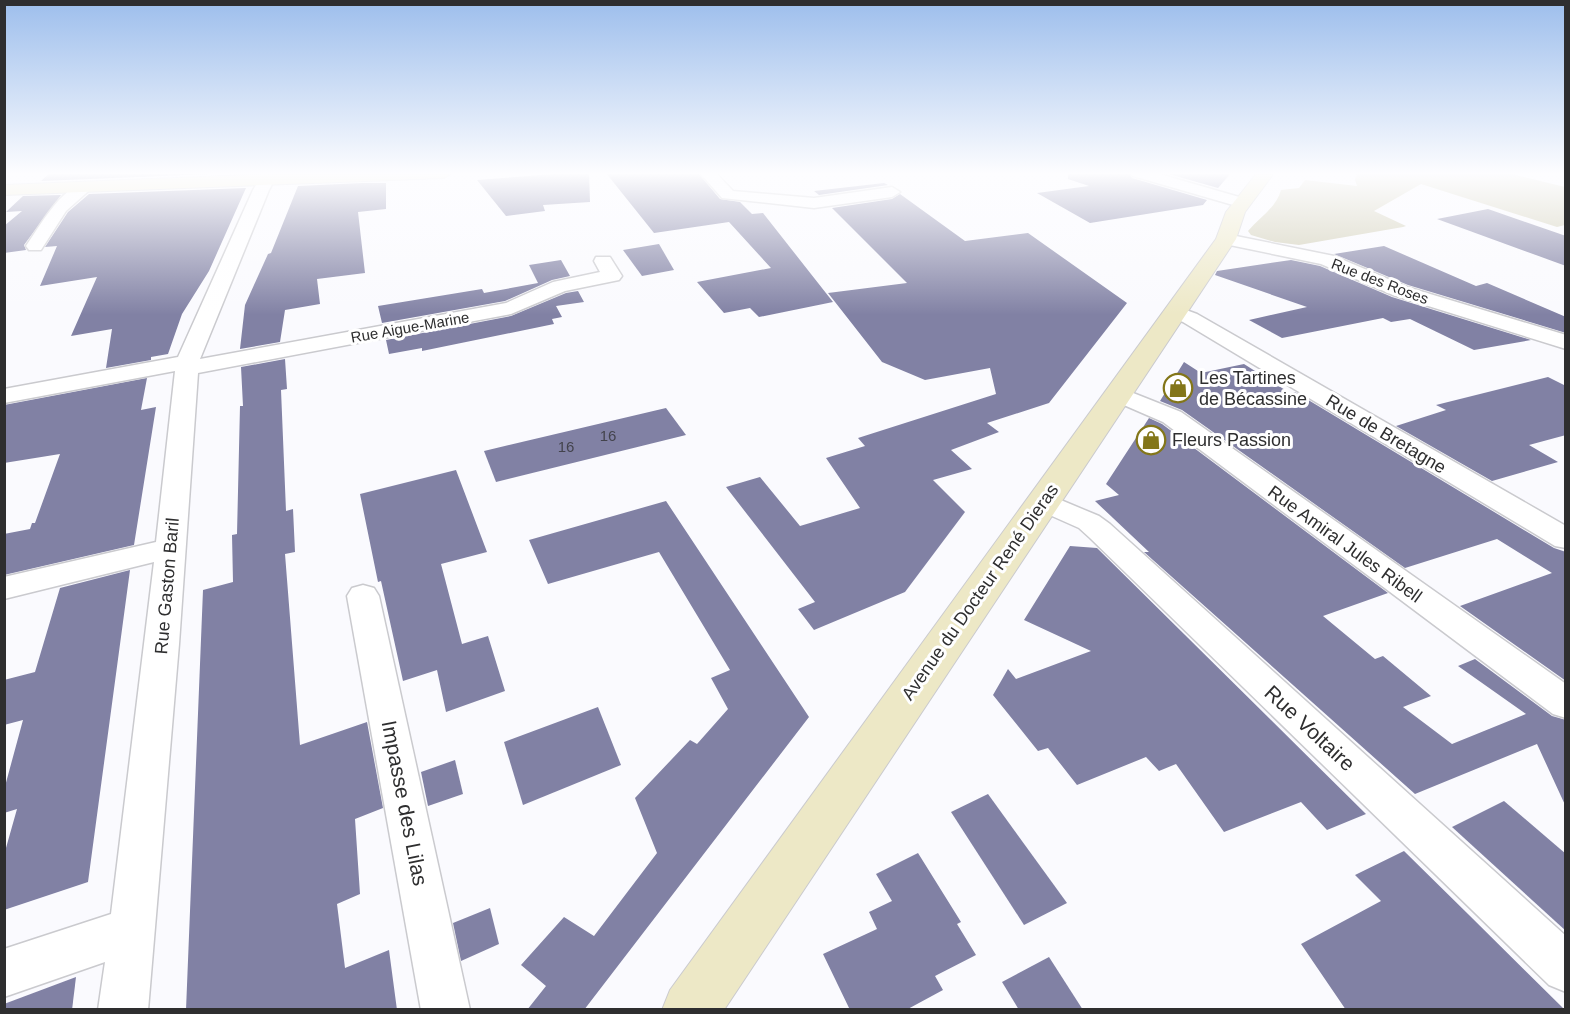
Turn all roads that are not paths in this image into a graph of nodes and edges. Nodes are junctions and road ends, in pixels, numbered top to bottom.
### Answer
1 (52, 220) edge
2 (250, 220) edge
3 (1231, 220) edge
4 (1226, 239) junction
5 (35, 246) dead end
6 (603, 261) dead end
7 (1175, 312) junction
8 (1566, 343) edge
9 (187, 365) junction
10 (1118, 394) junction
11 (4, 396) edge
12 (1044, 502) junction
13 (1566, 539) edge
14 (171, 548) junction
15 (4, 588) edge
16 (363, 596) dead end
17 (1566, 704) edge
18 (130, 930) junction
19 (1566, 968) edge
20 (4, 973) edge
21 (123, 1010) edge
22 (446, 1010) edge
23 (690, 1010) edge

1 - 5 street
2 - 9 street, Rue Gaston Baril
3 - 4 main road, Avenue du Docteur René Dieras
4 - 7 main road, Avenue du Docteur René Dieras
4 - 8 street, Rue des Roses
6 - 9 street, Rue Aigue-Marine
7 - 10 main road, Avenue du Docteur René Dieras
7 - 13 street, Rue de Bretagne
9 - 11 street
9 - 14 street, Rue Gaston Baril
10 - 12 main road, Avenue du Docteur René Dieras
10 - 17 street, Rue Amiral Jules Ribell
12 - 19 street, Rue Voltaire
12 - 23 main road, Avenue du Docteur René Dieras
14 - 15 street
14 - 18 street, Rue Gaston Baril
16 - 22 street, Impasse des Lilas
18 - 20 street
18 - 21 street, Rue Gaston Baril

